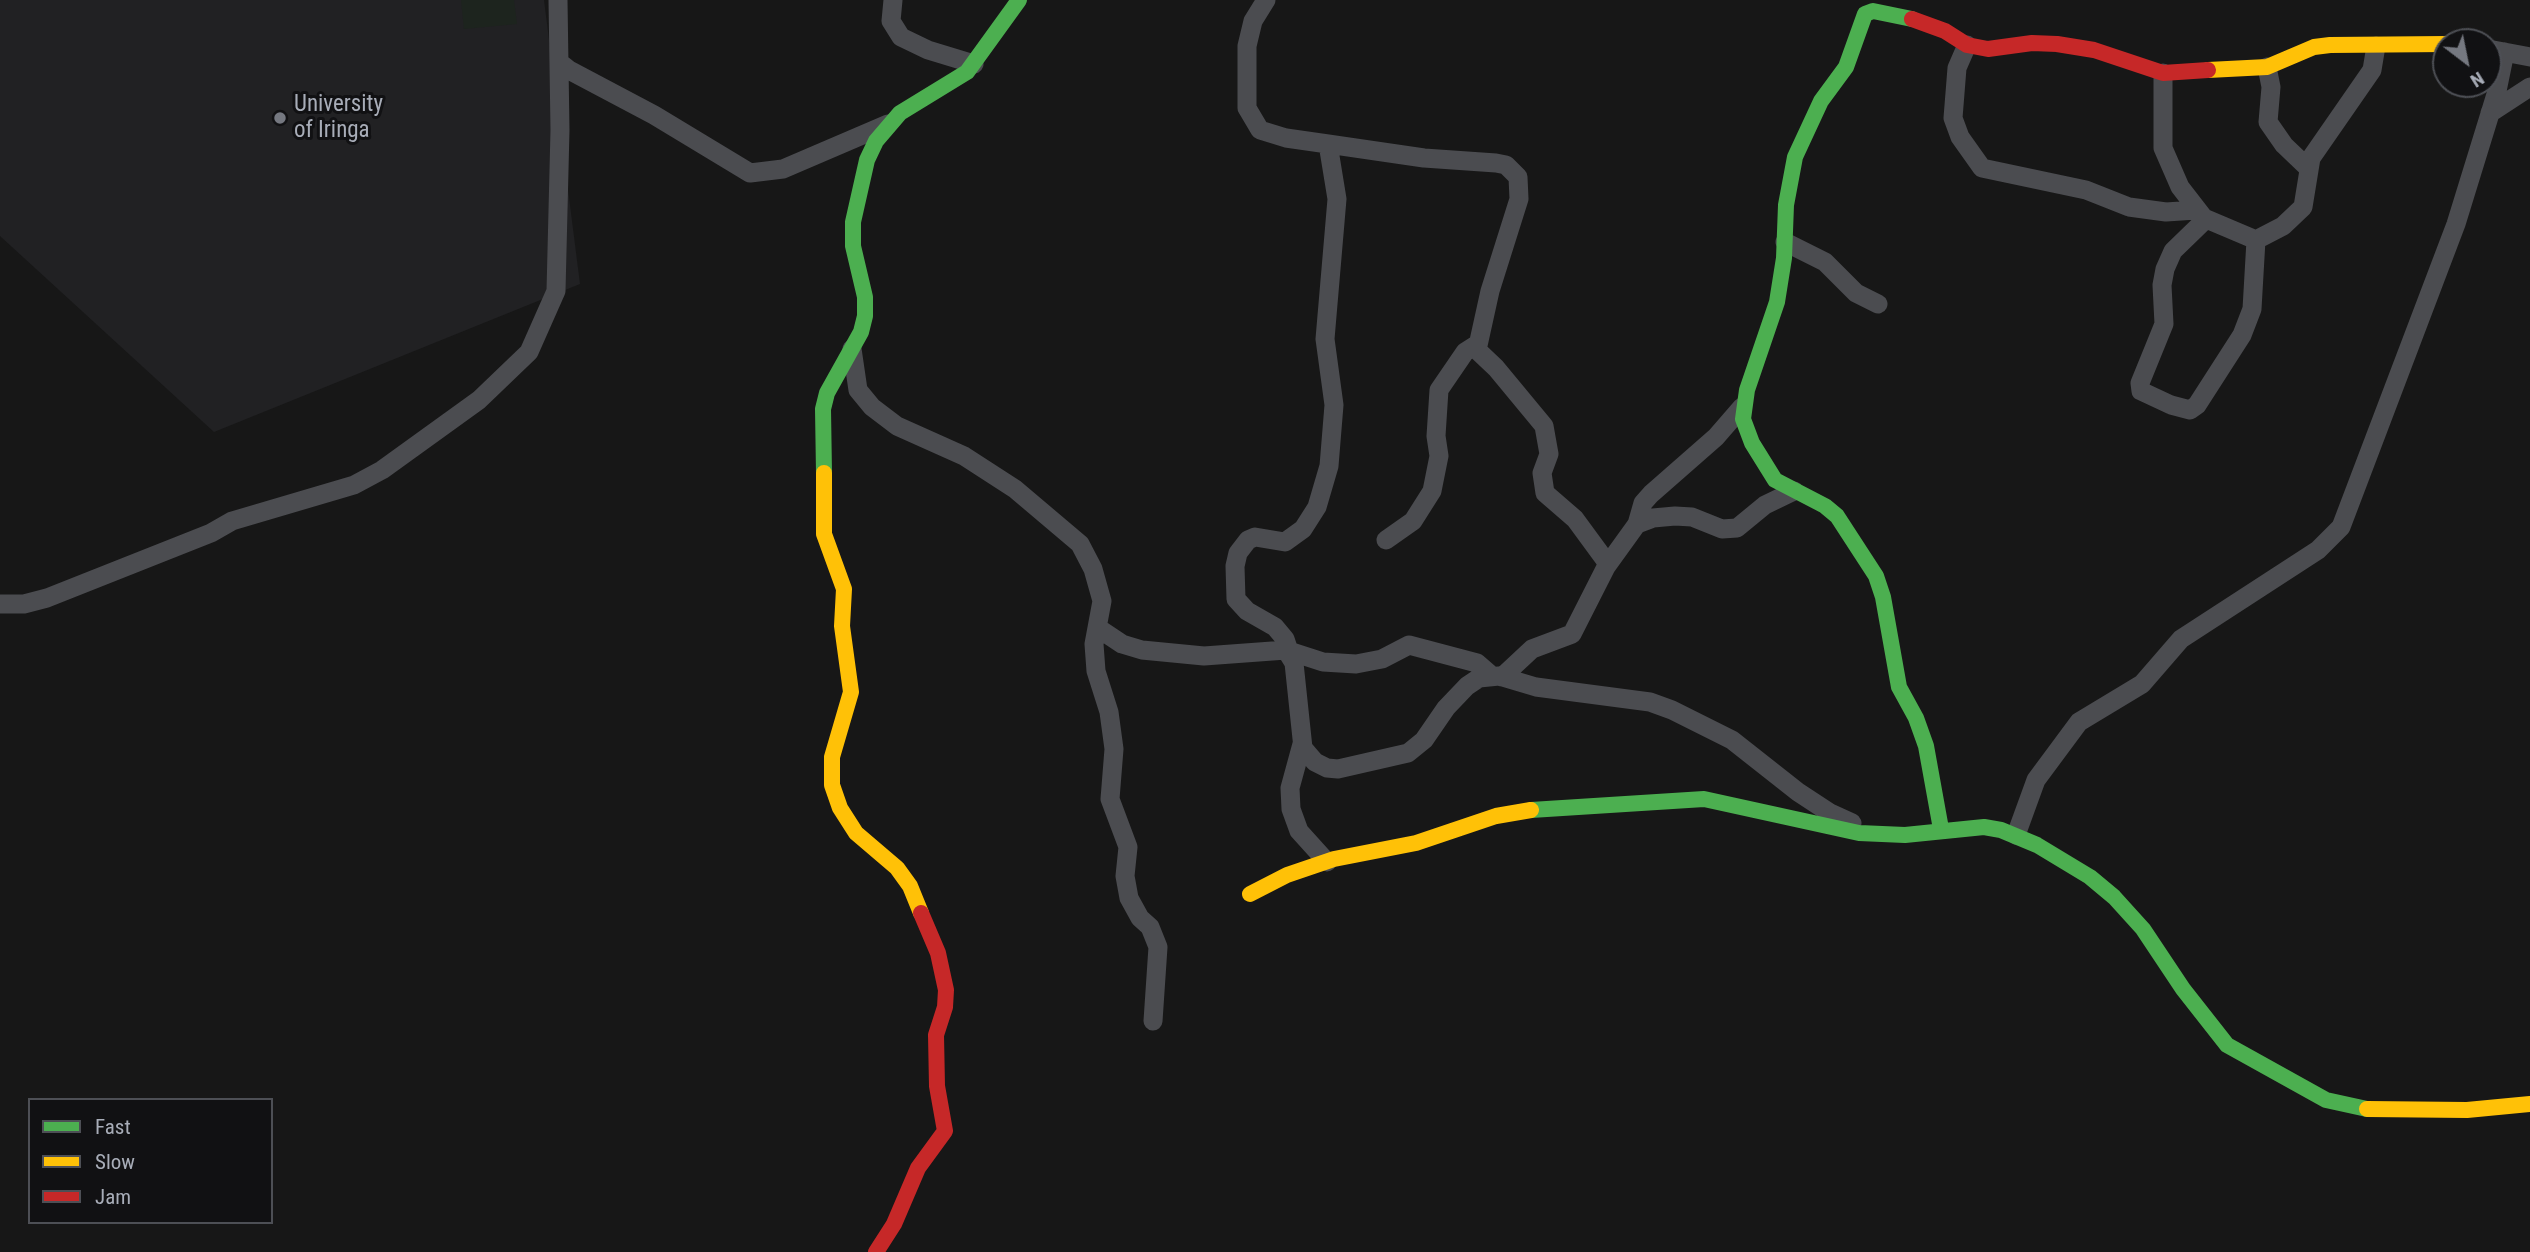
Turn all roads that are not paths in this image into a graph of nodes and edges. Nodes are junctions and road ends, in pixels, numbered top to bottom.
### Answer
1 (558, 0) edge
2 (893, 0) edge
3 (1019, 0) edge
4 (1266, 0) edge
5 (2432, 44) edge
6 (1967, 45) junction
7 (2376, 46) junction
8 (2502, 51) edge
9 (2530, 57) edge
10 (559, 62) junction
11 (974, 64) junction
12 (2267, 67) junction
13 (2163, 73) junction
14 (2530, 87) edge
15 (2492, 98) edge
16 (2490, 113) junction
17 (889, 123) junction
18 (1328, 144) junction
19 (2308, 167) junction
20 (2201, 214) junction
21 (2256, 240) junction
22 (1785, 242) junction
23 (1878, 304) dead end
24 (1476, 345) junction
25 (852, 349) junction
26 (1742, 407) junction
27 (1794, 491) junction
28 (1637, 524) junction
29 (1386, 540) dead end
30 (1608, 564) junction
31 (0, 604) edge
32 (1098, 628) junction
33 (1290, 652) junction
34 (1497, 677) junction
35 (1302, 744) junction
36 (1941, 829) junction
37 (1870, 834) junction
38 (2017, 835) junction
39 (1327, 862) junction
40 (1250, 894) dead end
41 (1153, 1021) dead end
42 (2530, 1104) edge
43 (876, 1252) edge

1 - 10 street
2 - 11 street
3 - 11 street
4 - 18 street
5 - 7 street
6 - 13 street
6 - 20 street
6 - 22 street
7 - 12 street
7 - 19 street
8 - 9 street
10 - 17 street
10 - 31 street
11 - 17 street
12 - 13 street
12 - 19 street
13 - 20 street
14 - 16 street
15 - 16 street
16 - 38 street
17 - 25 street
18 - 24 street
18 - 33 street
19 - 21 street
20 - 21 street
20 - 21 street
22 - 23 street
22 - 26 street
24 - 29 street
24 - 30 street
25 - 32 street
25 - 43 street
26 - 27 street
26 - 28 street
27 - 28 street
27 - 36 street
28 - 30 street
30 - 34 street
32 - 33 street
32 - 41 street
33 - 34 street
33 - 35 street
34 - 35 street
34 - 37 street
35 - 39 street
36 - 37 street
36 - 38 street
37 - 39 street
38 - 42 street
39 - 40 street

